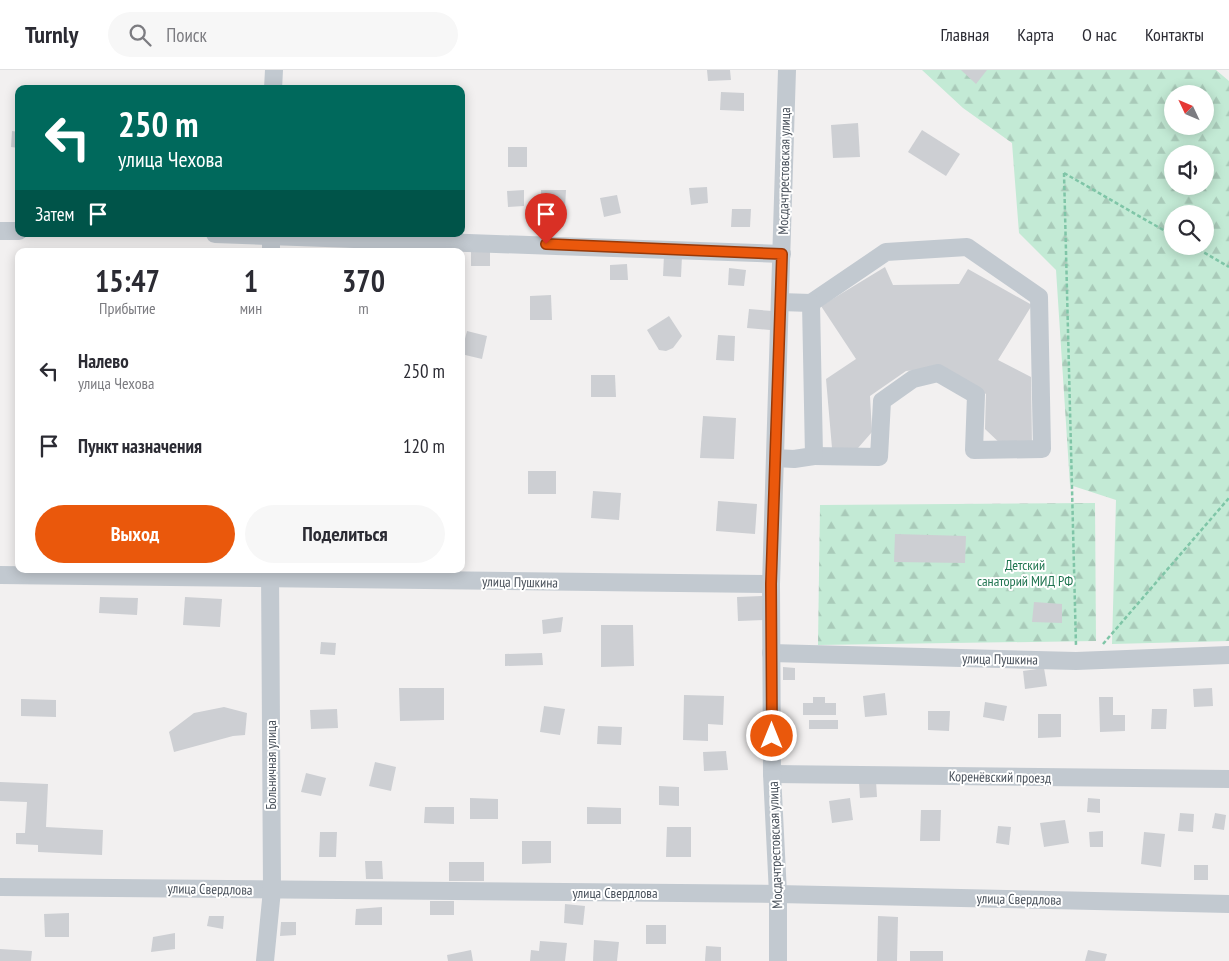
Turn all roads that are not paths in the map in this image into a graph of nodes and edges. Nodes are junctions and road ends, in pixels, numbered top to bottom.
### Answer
1 (274, 70) edge
2 (787, 70) edge
3 (273, 85) edge
4 (0, 231) edge
5 (15, 231) edge
6 (348, 237) edge
7 (782, 254) junction
8 (780, 302) junction
9 (811, 303) junction
10 (814, 456) junction
11 (775, 458) junction
12 (270, 574) edge
13 (0, 575) edge
14 (771, 584) junction
15 (771, 654) junction
16 (1229, 655) edge
17 (772, 774) junction
18 (1229, 779) edge
19 (0, 887) edge
20 (272, 890) junction
21 (778, 894) junction
22 (1229, 904) edge
23 (265, 961) edge
24 (778, 961) edge

1 - 3 street
2 - 7 street, Мосдачтрестовская улица
4 - 5 street
6 - 7 street
7 - 8 street, Мосдачтрестовская улица
8 - 9 street
8 - 11 street, Мосдачтрестовская улица
9 - 10 street
9 - 10 street
10 - 11 street
11 - 14 street, Мосдачтрестовская улица
12 - 13 street, улица Пушкина
12 - 14 street, улица Пушкина
12 - 20 street, Больничная улица
14 - 15 street, Мосдачтрестовская улица
15 - 16 street, улица Пушкина
15 - 17 street, Мосдачтрестовская улица
17 - 18 street, Коренёвский проезд
17 - 21 street, Мосдачтрестовская улица
19 - 20 street, улица Свердлова
20 - 21 street, улица Свердлова
20 - 23 street, Больничная улица
21 - 22 street, улица Свердлова
21 - 24 street, Мосдачтрестовская улица

